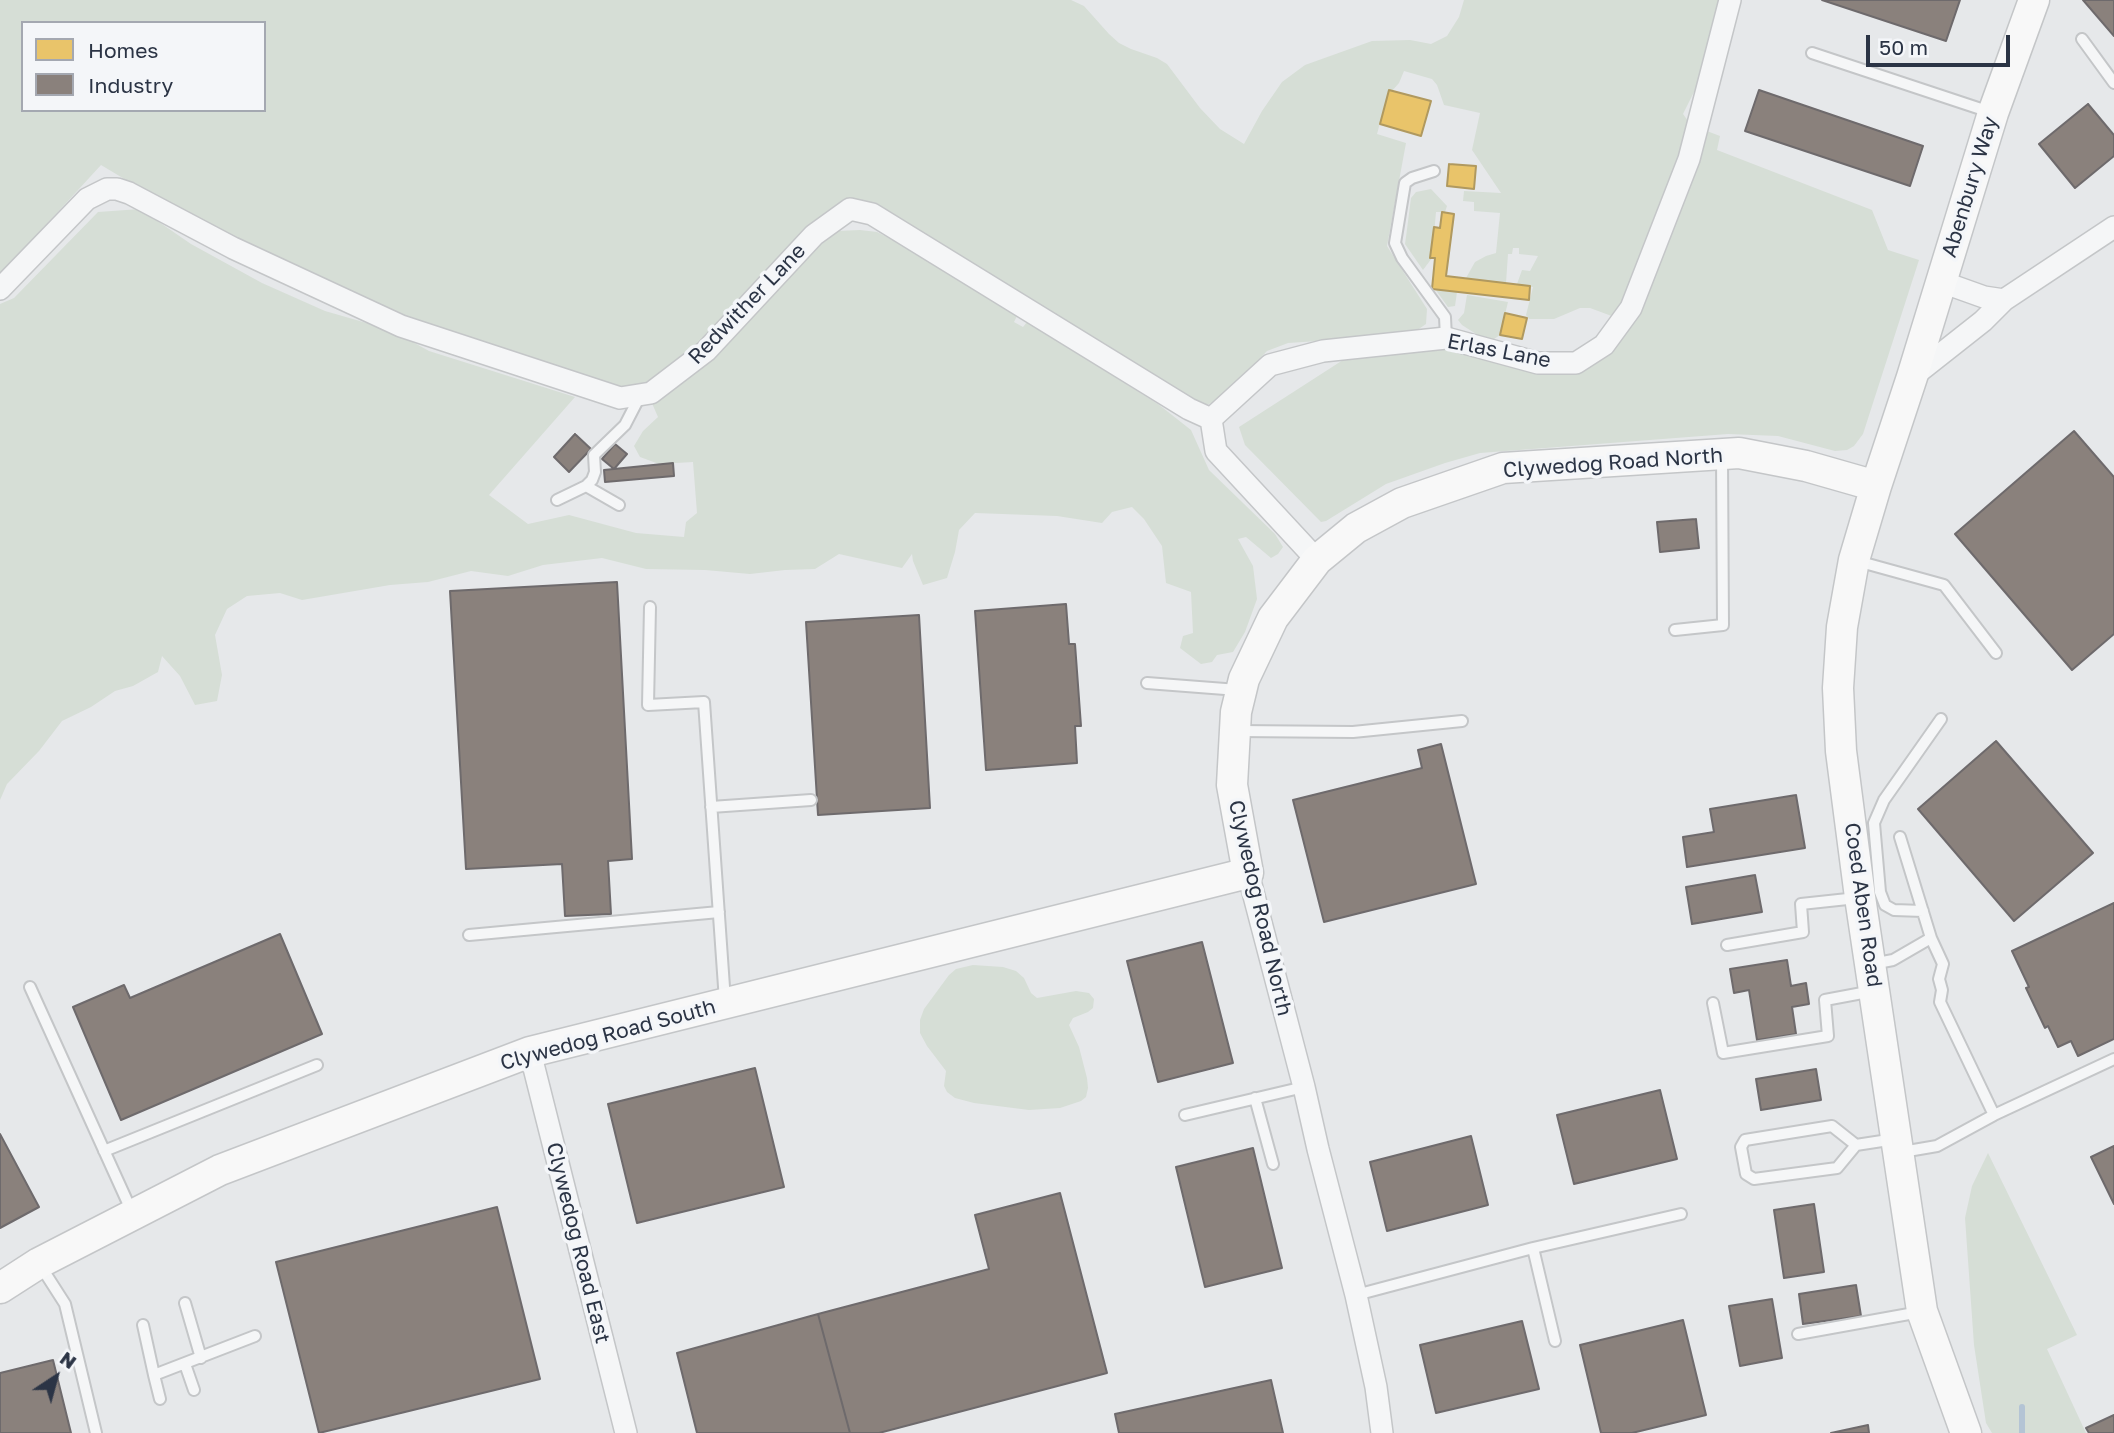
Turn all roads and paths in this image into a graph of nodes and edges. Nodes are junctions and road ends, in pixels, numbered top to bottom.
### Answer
1 (1730, 0) edge
2 (2034, 0) edge
3 (2082, 39) dead end
4 (1812, 52) dead end
5 (2114, 83) edge
6 (1993, 113) junction
7 (1434, 171) dead end
8 (2114, 227) edge
9 (1942, 282) junction
10 (0, 289) edge
11 (2004, 300) junction
12 (1446, 338) junction
13 (1912, 377) junction
14 (641, 394) junction
15 (1211, 419) junction
16 (1722, 454) junction
17 (586, 486) junction
18 (1875, 486) junction
19 (557, 500) dead end
20 (619, 505) dead end
21 (1317, 560) junction
22 (1854, 560) junction
23 (650, 607) dead end
24 (1675, 630) dead end
25 (1996, 653) dead end
26 (1147, 683) dead end
27 (1241, 691) junction
28 (1941, 719) dead end
29 (1462, 721) dead end
30 (1234, 731) junction
31 (811, 800) dead end
32 (711, 807) junction
33 (1900, 837) dead end
34 (1248, 873) junction
35 (1860, 897) junction
36 (1923, 911) junction
37 (719, 912) junction
38 (469, 936) dead end
39 (1930, 938) junction
40 (1727, 946) dead end
41 (1874, 977) junction
42 (30, 987) dead end
43 (1713, 1003) dead end
44 (725, 1004) junction
45 (530, 1052) junction
46 (2114, 1059) edge
47 (317, 1065) dead end
48 (1304, 1087) junction
49 (1255, 1098) junction
50 (1185, 1115) dead end
51 (1994, 1115) junction
52 (1856, 1145) junction
53 (1898, 1146) junction
54 (104, 1151) junction
55 (1273, 1164) dead end
56 (133, 1214) junction
57 (1681, 1214) dead end
58 (1533, 1248) junction
59 (39, 1263) junction
60 (0, 1288) edge
61 (1356, 1294) junction
62 (185, 1303) dead end
63 (1922, 1311) junction
64 (144, 1325) dead end
65 (1798, 1334) dead end
66 (255, 1336) dead end
67 (1556, 1341) dead end
68 (201, 1358) junction
69 (185, 1364) junction
70 (155, 1375) junction
71 (194, 1390) dead end
72 (160, 1399) dead end
73 (96, 1433) edge
74 (626, 1433) edge
75 (1382, 1433) edge
76 (1966, 1433) edge

1 - 12 street, Erlas Lane
2 - 6 street, Abenbury Way
3 - 5 lane
4 - 6 lane
6 - 9 street, Abenbury Way
7 - 12 lane
8 - 11 street
9 - 11 street
9 - 13 street, Abenbury Way
10 - 14 street, Redwither Lane
11 - 13 street
12 - 15 street, Erlas Lane
13 - 18 street, Coed Aben Road
14 - 15 street, Redwither Lane
14 - 17 lane
15 - 21 street
16 - 18 street, Clywedog Road North
16 - 21 street, Clywedog Road North
16 - 24 lane
17 - 19 lane
17 - 20 lane
18 - 22 street, Coed Aben Road
21 - 27 street, Clywedog Road North
22 - 25 lane
22 - 35 street, Coed Aben Road
23 - 32 lane
26 - 27 lane
27 - 30 street, Clywedog Road North
28 - 36 lane
29 - 30 lane
30 - 34 street, Clywedog Road North
31 - 32 lane
32 - 37 lane
33 - 36 lane
34 - 44 street, Clywedog Road South
34 - 48 street, Clywedog Road North
35 - 40 lane
35 - 41 street, Coed Aben Road
36 - 39 lane
37 - 38 lane
37 - 44 lane
39 - 41 lane
39 - 51 lane
41 - 43 lane
41 - 53 street, Coed Aben Road
42 - 54 lane
44 - 45 street, Clywedog Road South
45 - 56 street, Clywedog Road South
45 - 74 street, Clywedog Road East
46 - 51 lane
47 - 54 lane
48 - 49 lane
48 - 61 street, Clywedog Road North
49 - 50 lane
49 - 55 lane
51 - 53 lane
52 - 52 lane
52 - 53 lane
53 - 63 street, Coed Aben Road
54 - 56 lane
56 - 59 street, Clywedog Road South
57 - 58 lane
58 - 61 lane
58 - 67 lane
59 - 60 street, Clywedog Road South
59 - 73 lane
61 - 75 street, Clywedog Road North
62 - 68 lane
63 - 65 lane
63 - 76 street, Coed Aben Road
64 - 70 lane
66 - 68 lane
68 - 69 lane
69 - 70 lane
69 - 71 lane
70 - 72 lane

